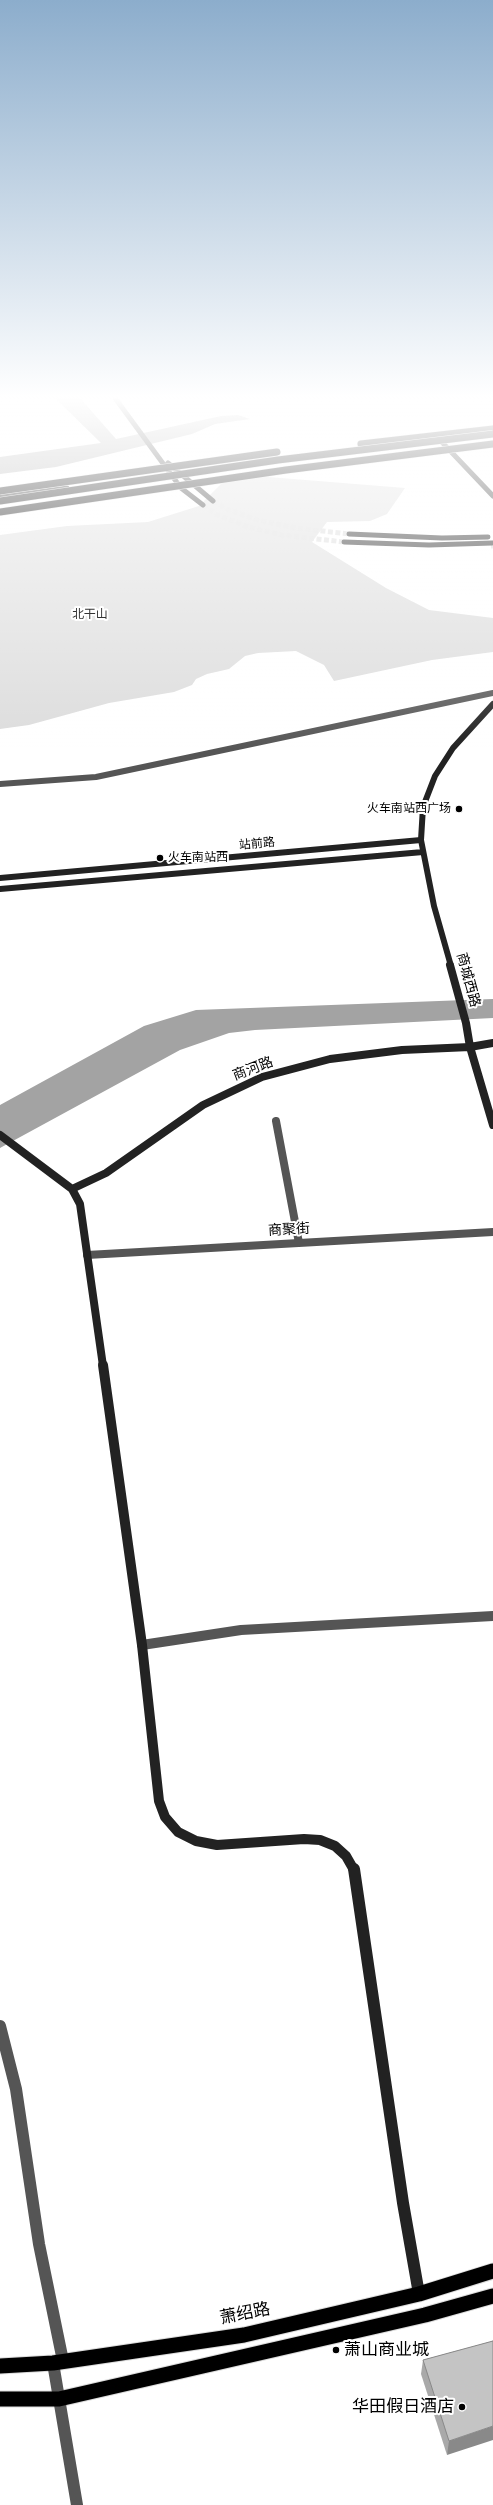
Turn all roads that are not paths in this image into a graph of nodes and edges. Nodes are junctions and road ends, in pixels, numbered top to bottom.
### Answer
1 (20, 515) edge
2 (0, 518) edge
3 (349, 534) tunnel mouth
4 (488, 537) dead end
5 (344, 542) tunnel mouth
6 (492, 545) edge
7 (493, 692) edge
8 (493, 704) edge
9 (0, 784) edge
10 (421, 840) junction
11 (423, 852) junction
12 (0, 878) edge
13 (0, 889) edge
14 (493, 1043) edge
15 (470, 1047) junction
16 (493, 1049) edge
17 (276, 1120) dead end
18 (493, 1126) edge
19 (0, 1135) edge
20 (72, 1189) junction
21 (493, 1232) edge
22 (299, 1243) junction
23 (87, 1255) junction
24 (493, 1616) edge
25 (142, 1645) junction
26 (0, 2026) edge
27 (493, 2271) edge
28 (419, 2294) junction
29 (493, 2296) edge
30 (58, 2362) junction
31 (0, 2366) edge
32 (0, 2399) edge
33 (59, 2399) junction
34 (78, 2505) edge

1 - 2 highway, bridge
3 - 4 main road
5 - 6 main road
7 - 9 street
8 - 10 main road, 商城西路
10 - 11 main road, 商城西路
10 - 12 main road, 站前路
11 - 13 main road
11 - 15 main road, 商城西路
14 - 15 main road
15 - 16 main road
15 - 18 main road, 商城西路
15 - 20 main road, 商河路
17 - 22 street
19 - 20 main road
20 - 23 main road
21 - 22 street, 商聚街
22 - 23 street, 商聚街
23 - 25 main road
24 - 25 street
25 - 28 main road
26 - 30 street
27 - 28 main road, 萧绍路
28 - 30 main road, 萧绍路
29 - 33 main road
30 - 31 main road, 萧绍路
30 - 33 street
32 - 33 main road
33 - 34 street

